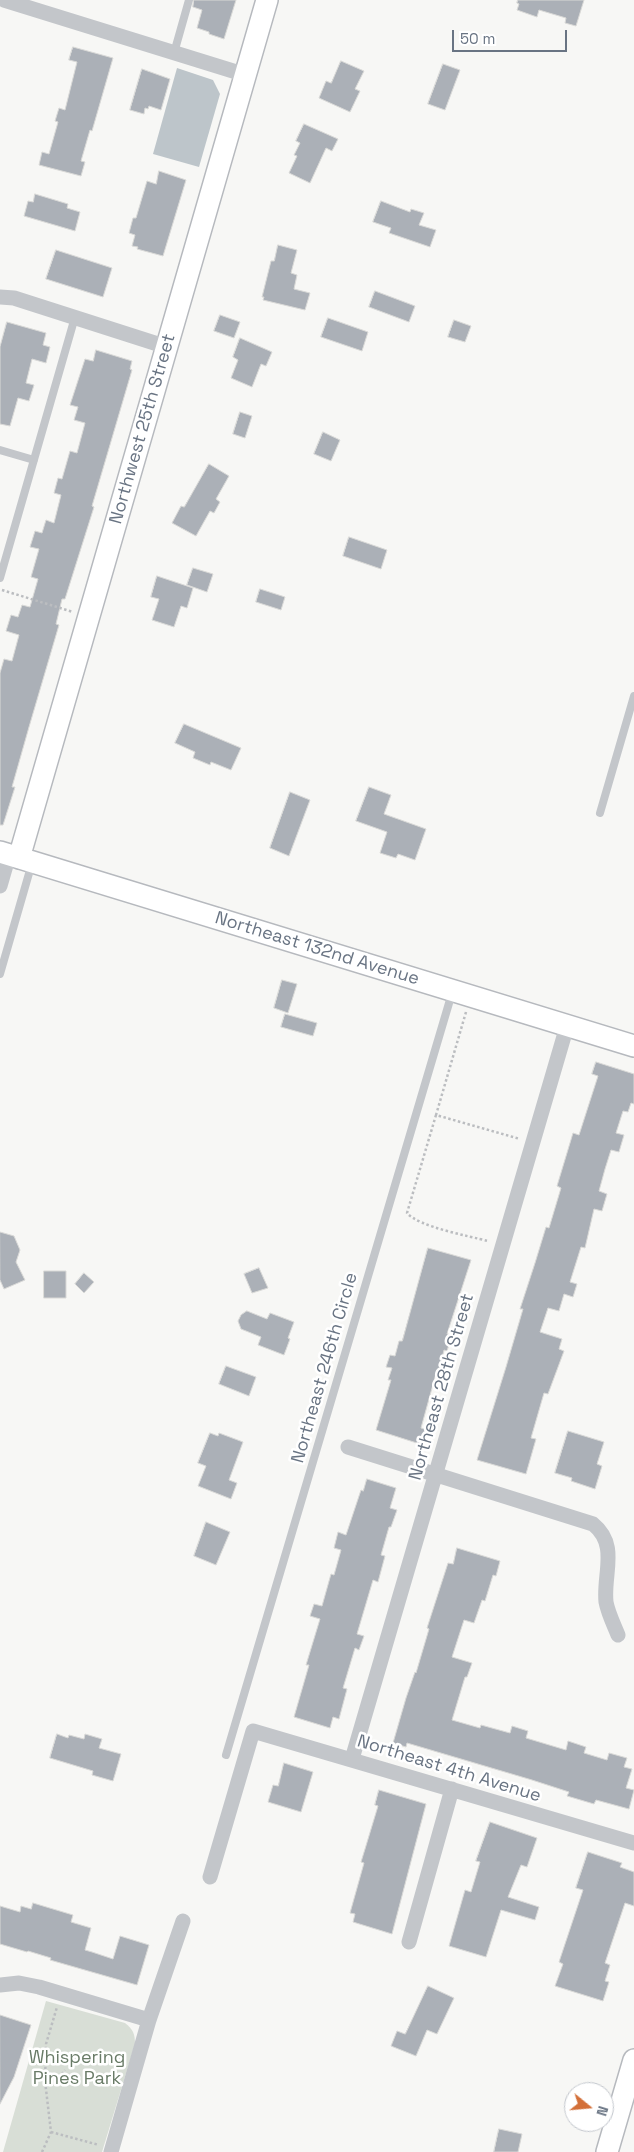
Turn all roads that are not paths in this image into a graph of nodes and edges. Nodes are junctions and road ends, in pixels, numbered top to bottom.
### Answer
1 (4, 0) edge
2 (189, 0) edge
3 (267, 0) edge
4 (174, 53) junction
5 (246, 75) junction
6 (0, 297) edge
7 (75, 317) junction
8 (167, 347) junction
9 (0, 450) edge
10 (34, 460) junction
11 (0, 578) edge
12 (634, 696) edge
13 (600, 813) dead end
14 (15, 857) edge
15 (0, 886) edge
16 (0, 974) edge
17 (462, 994) junction
18 (567, 1026) junction
19 (634, 1046) edge
20 (348, 1447) dead end
21 (436, 1474) junction
22 (618, 1635) dead end
23 (226, 1755) dead end
24 (352, 1759) junction
25 (452, 1789) junction
26 (634, 1843) edge
27 (210, 1877) dead end
28 (183, 1921) dead end
29 (409, 1942) dead end
30 (0, 1984) edge
31 (149, 2020) junction
32 (634, 2060) edge
33 (112, 2151) edge
34 (607, 2152) edge

1 - 4 street
2 - 4 lane
3 - 5 street, Northwest 25th Street
4 - 5 street
5 - 8 street, Northwest 25th Street
6 - 7 street
7 - 8 street
7 - 10 lane
8 - 14 street, Northwest 25th Street
9 - 10 lane
10 - 11 lane
12 - 13 lane
14 - 15 street
14 - 16 lane
14 - 17 street, Northeast 132nd Avenue
17 - 18 street, Northeast 132nd Avenue
17 - 23 lane, Northeast 246th Circle
18 - 19 street, Northeast 132nd Avenue
18 - 21 street, Northeast 28th Street
20 - 21 street
21 - 22 street
21 - 24 street, Northeast 28th Street
24 - 25 street, Northeast 4th Avenue
24 - 27 street, Northeast 4th Avenue
25 - 26 street, Northeast 4th Avenue
25 - 29 street
28 - 31 street
30 - 31 street
31 - 33 street
32 - 34 street

